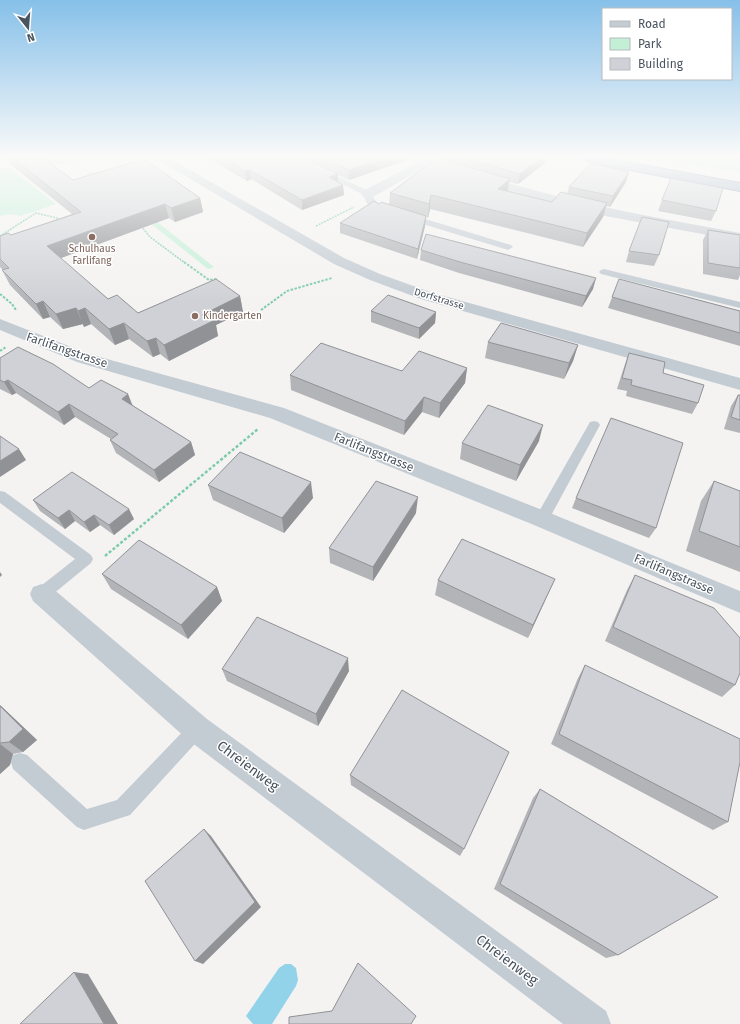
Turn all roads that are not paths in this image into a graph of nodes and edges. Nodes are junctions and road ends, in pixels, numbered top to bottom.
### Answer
1 (244, 206) edge
2 (374, 206) edge
3 (580, 206) edge
4 (740, 237) edge
5 (508, 247) dead end
6 (604, 272) dead end
7 (740, 304) edge
8 (6, 318) edge
9 (740, 384) edge
10 (594, 425) dead end
11 (0, 496) edge
12 (542, 519) junction
13 (42, 594) joint
14 (740, 602) edge
15 (197, 729) junction
16 (20, 762) dead end
17 (593, 1024) edge

1 - 9 street, Dorfstrasse
2 - 5 lane
3 - 4 street
6 - 7 lane
8 - 12 street, Farlifangstrasse
10 - 12 lane
11 - 13 lane, Chreienweg
12 - 14 street, Farlifangstrasse
13 - 15 street, Chreienweg
15 - 16 lane
15 - 17 street, Chreienweg

